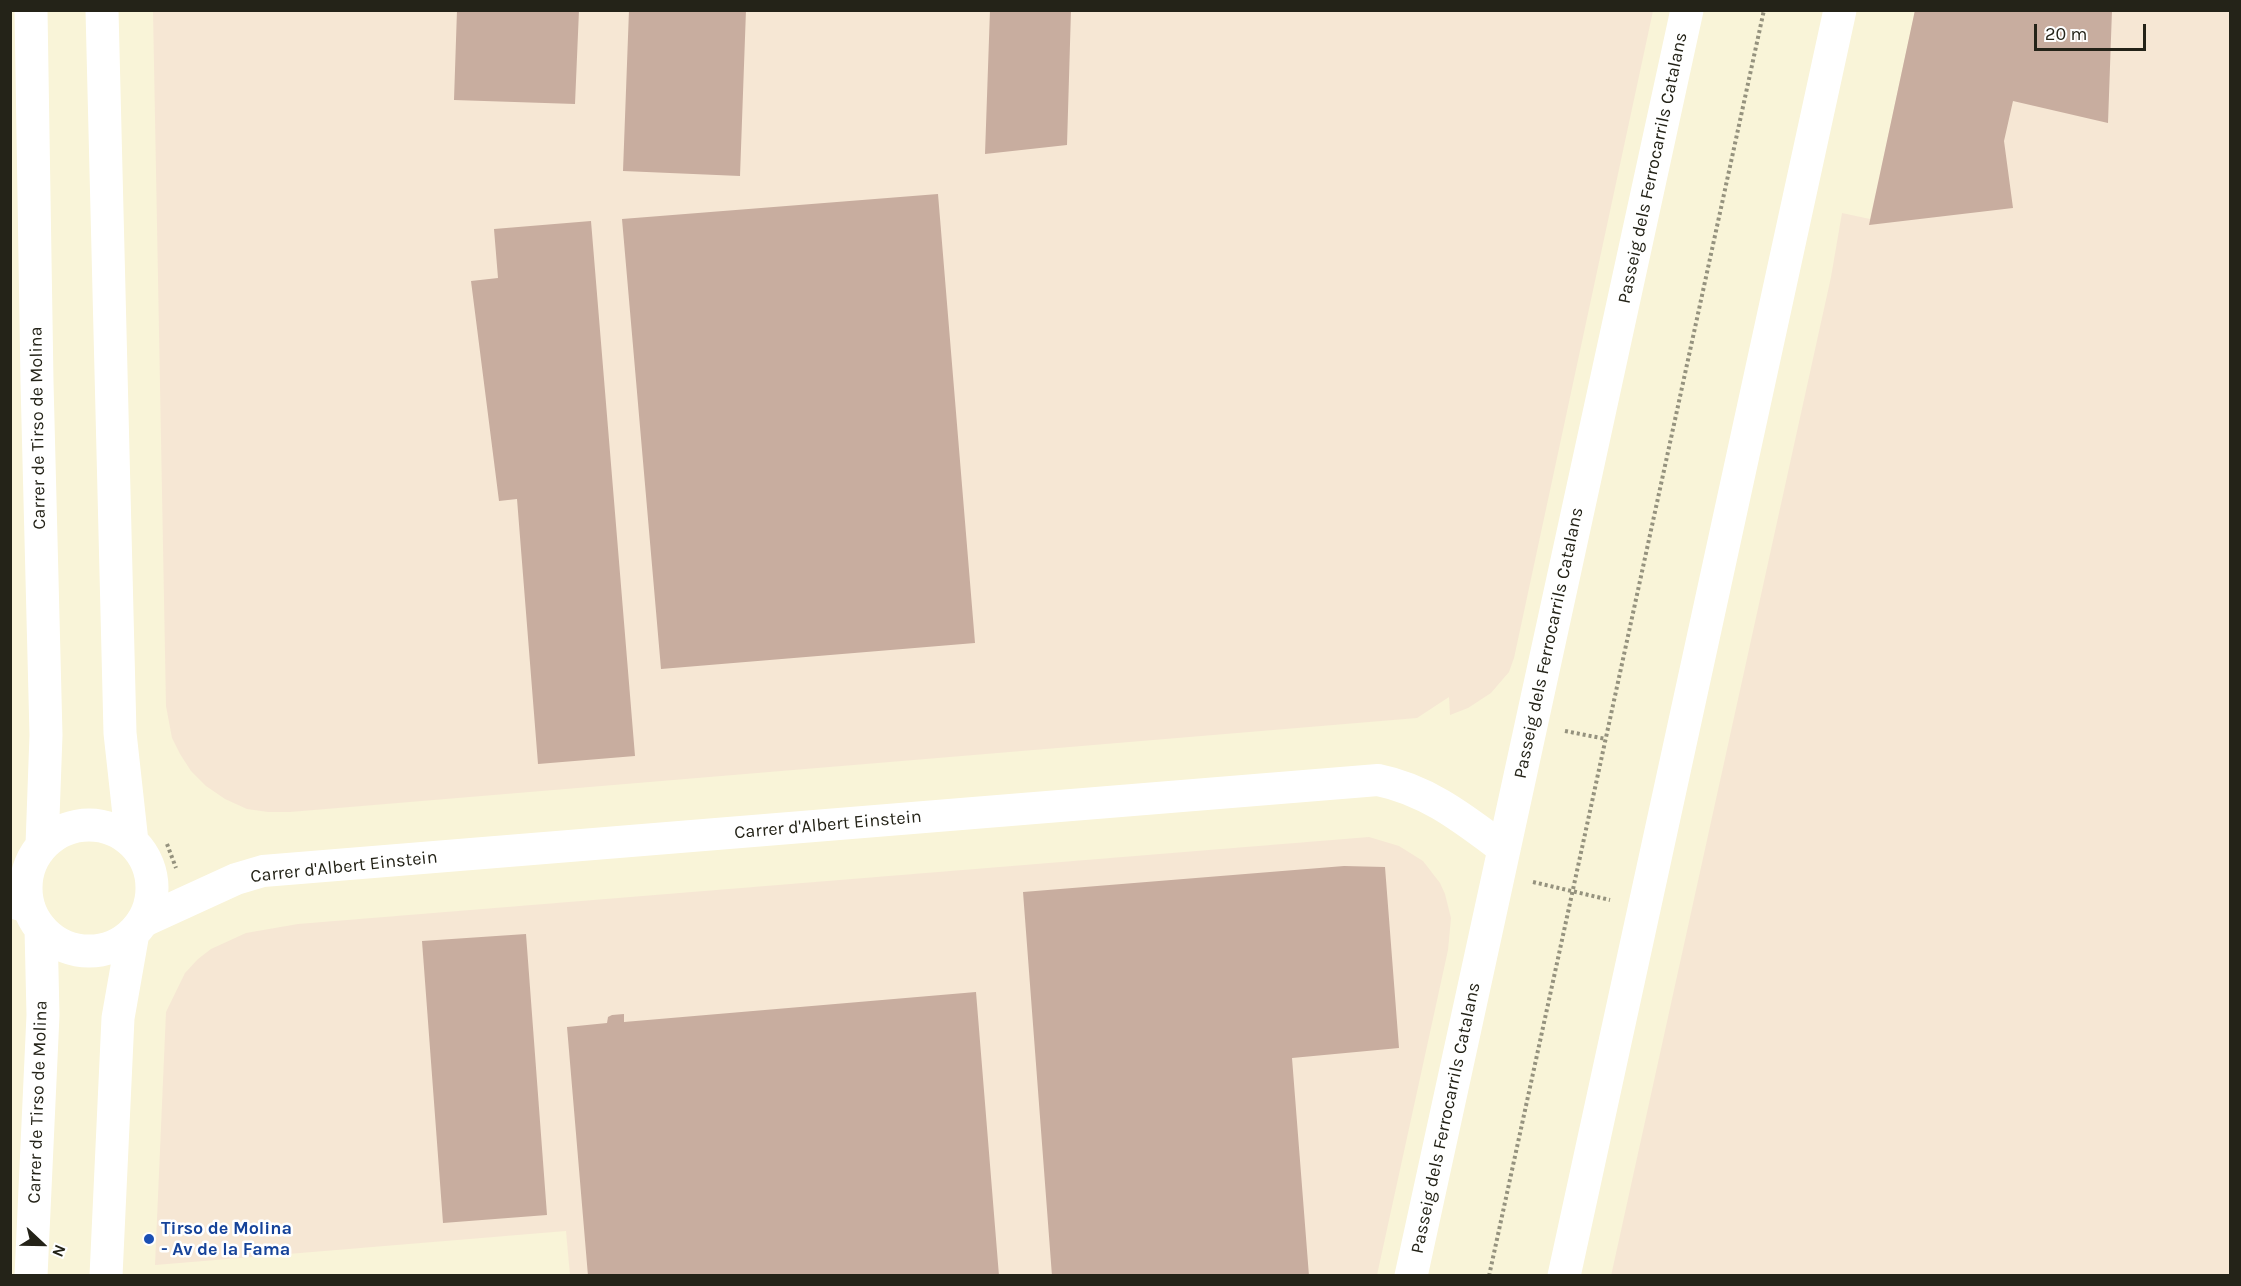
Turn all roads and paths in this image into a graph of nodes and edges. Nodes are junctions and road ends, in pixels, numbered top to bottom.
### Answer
1 (31, 10) edge
2 (102, 10) edge
3 (1688, 10) edge
4 (1764, 10) edge
5 (1840, 10) edge
6 (1561, 730) dead end
7 (1605, 739) junction
8 (132, 842) junction
9 (42, 845) junction
10 (1504, 849) junction
11 (1528, 881) dead end
12 (1572, 891) junction
13 (1615, 901) dead end
14 (26, 912) edge
15 (137, 927) junction
16 (31, 1275) edge
17 (106, 1275) edge
18 (1411, 1275) edge
19 (1489, 1275) edge
20 (1564, 1275) edge

1 - 9 street, Carrer de Tirso de Molina
2 - 8 street
3 - 10 street, Passeig dels Ferrocarrils Catalans
4 - 7 path
5 - 20 street
6 - 7 path, Passeig dels Ferrocarrils Catalans
7 - 12 path
8 - 9 street
8 - 15 street
9 - 14 street
10 - 15 street, Carrer d'Albert Einstein
10 - 18 street, Passeig dels Ferrocarrils Catalans
11 - 12 path
12 - 13 path
12 - 19 path
14 - 15 street
14 - 16 street, Carrer de Tirso de Molina
15 - 17 street

